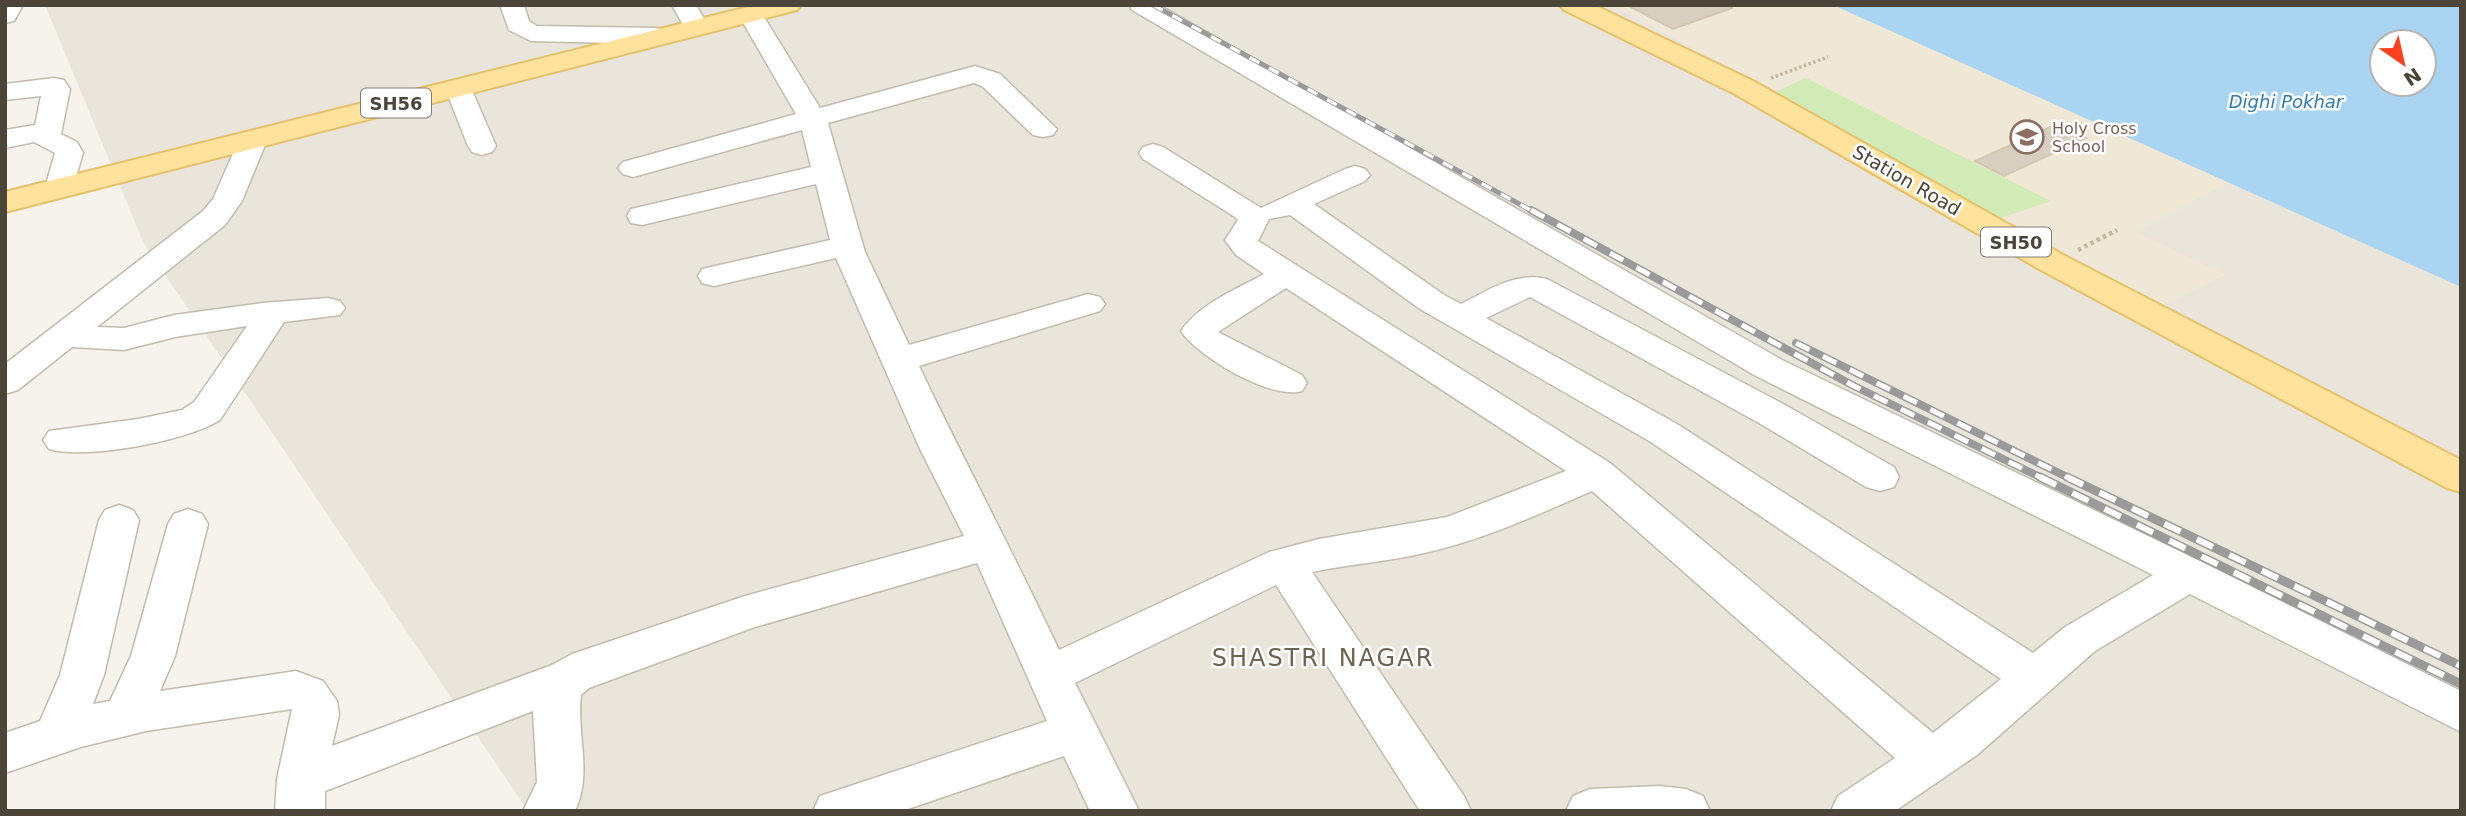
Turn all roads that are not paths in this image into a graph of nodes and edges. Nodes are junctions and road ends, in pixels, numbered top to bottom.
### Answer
1 (11, 5) edge
2 (512, 5) edge
3 (788, 5) edge
4 (1140, 5) edge
5 (1573, 5) edge
6 (750, 14) junction
7 (5, 16) edge
8 (690, 16) edge
9 (657, 36) junction
10 (458, 88) junction
11 (5, 92) edge
12 (813, 119) junction
13 (1043, 129) dead end
14 (47, 131) junction
15 (5, 139) edge
16 (253, 140) junction
17 (482, 146) dead end
18 (1153, 153) dead end
19 (633, 168) dead end
20 (827, 172) junction
21 (1355, 175) dead end
22 (60, 188) junction
23 (5, 202) edge
24 (1292, 203) junction
25 (642, 216) dead end
26 (1254, 220) junction
27 (847, 246) junction
28 (1287, 274) junction
29 (714, 276) dead end
30 (1088, 304) dead end
31 (328, 308) dead end
32 (274, 312) junction
33 (1460, 318) junction
34 (64, 336) junction
35 (898, 360) junction
36 (5, 382) edge
37 (1289, 383) dead end
38 (62, 440) dead end
39 (1596, 473) junction
40 (1880, 477) dead end
41 (2461, 478) edge
42 (119, 520) dead end
43 (188, 524) dead end
44 (989, 544) junction
45 (1284, 564) junction
46 (2189, 574) junction
47 (1048, 675) junction
48 (2034, 677) junction
49 (566, 679) junction
50 (2461, 713) edge
51 (126, 717) junction
52 (1075, 732) junction
53 (58, 734) junction
54 (5, 753) edge
55 (1931, 760) junction
56 (300, 795) edge
57 (1670, 810) edge
58 (547, 811) edge
59 (837, 811) edge
60 (1115, 811) edge
61 (1447, 811) edge
62 (1590, 811) edge
63 (1855, 811) edge

1 - 7 street
2 - 9 street
3 - 6 main road, SH56
4 - 46 street
5 - 41 main road, Station Road / SH50
6 - 8 main road, SH56
6 - 12 street
8 - 9 main road, SH56
9 - 10 main road, SH56
10 - 16 main road, SH56
10 - 17 street
11 - 14 street
12 - 13 street
12 - 19 street
12 - 20 street
14 - 15 street
14 - 22 street
16 - 22 main road, SH56
16 - 34 street
18 - 26 street
20 - 25 street
20 - 27 street
21 - 24 street
22 - 23 main road, SH56
24 - 26 street
24 - 33 street
26 - 28 street
27 - 29 street
27 - 35 street
28 - 37 street
28 - 39 street
30 - 35 street
31 - 32 street
32 - 34 street
32 - 38 street
33 - 40 street
33 - 48 street
34 - 36 street
35 - 44 street
39 - 45 street
39 - 55 street
42 - 53 street
43 - 51 street
44 - 47 street
44 - 49 street
45 - 47 street
45 - 61 street
46 - 48 street
46 - 50 street
47 - 52 street
48 - 55 street
49 - 56 street
49 - 58 street
51 - 53 street
51 - 56 street
52 - 59 street
52 - 60 street
53 - 54 street
55 - 63 street
57 - 62 street

